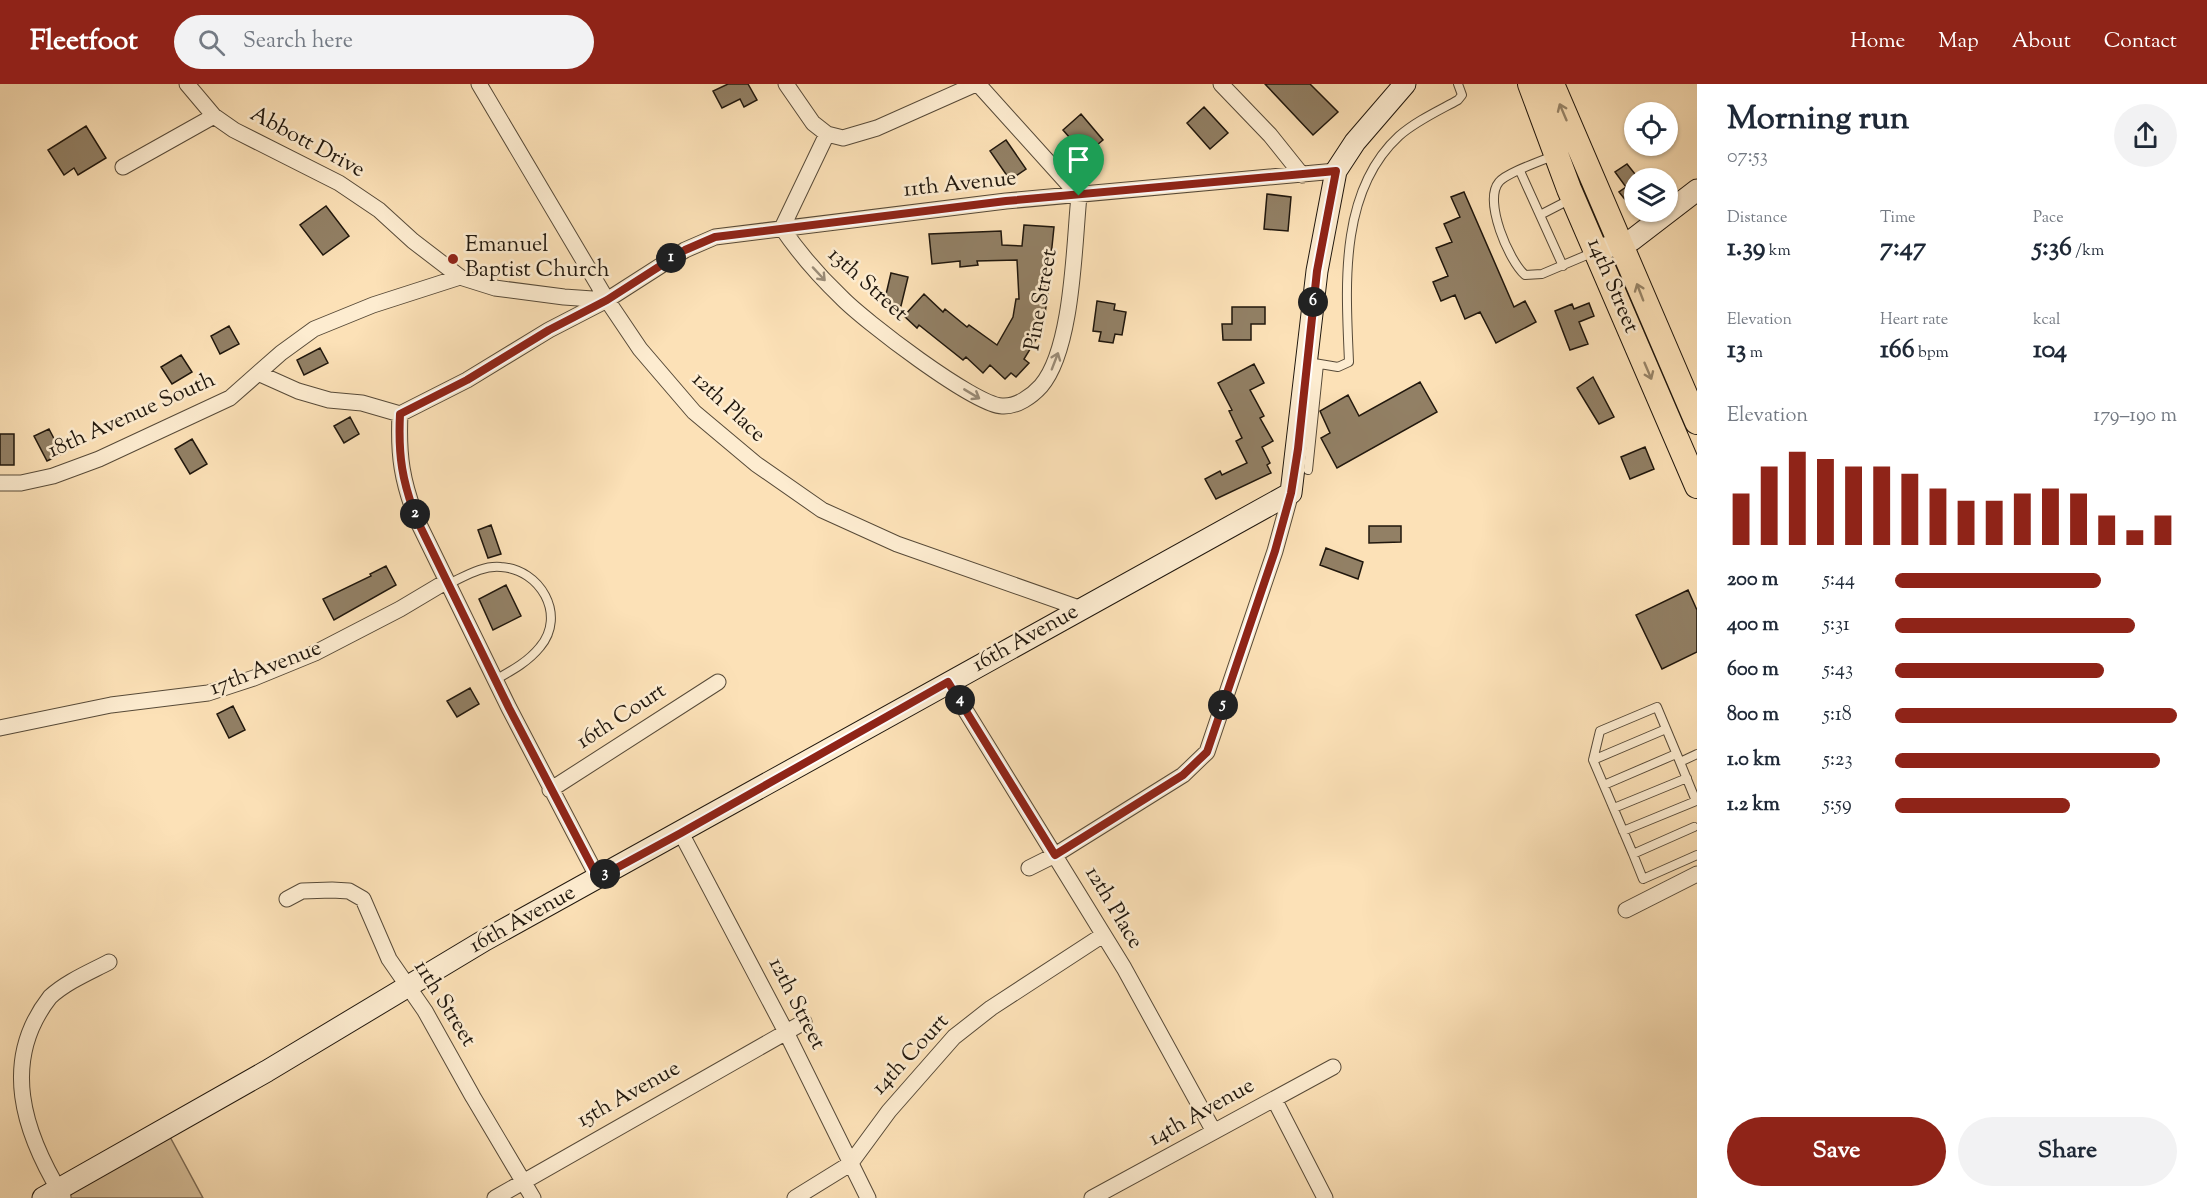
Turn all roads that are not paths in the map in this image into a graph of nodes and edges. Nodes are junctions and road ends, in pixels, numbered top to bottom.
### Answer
1 (187, 84) edge
2 (479, 84) edge
3 (786, 84) edge
4 (977, 84) edge
5 (1221, 84) edge
6 (1405, 84) edge
7 (1458, 84) edge
8 (1530, 84) edge
9 (1552, 84) edge
10 (214, 116) junction
11 (827, 134) junction
12 (1557, 154) junction
13 (123, 167) dead end
14 (1336, 171) junction
15 (1520, 171) junction
16 (1302, 175) junction
17 (1697, 190) edge
18 (1079, 196) junction
19 (1574, 198) junction
20 (1540, 215) junction
21 (782, 228) junction
22 (1621, 244) junction
23 (1598, 251) junction
24 (1563, 266) junction
25 (460, 277) junction
26 (607, 300) junction
27 (1313, 363) junction
28 (260, 374) junction
29 (1018, 403) joint
30 (1695, 411) edge
31 (400, 414) junction
32 (1669, 421) junction
33 (1308, 470) dead end
34 (0, 483) edge
35 (1697, 486) edge
36 (1291, 493) junction
37 (447, 583) junction
38 (1079, 608) junction
39 (495, 680) junction
40 (718, 682) dead end
41 (948, 682) junction
42 (0, 728) edge
43 (1666, 729) junction
44 (1697, 754) edge
45 (1678, 758) junction
46 (1593, 760) junction
47 (1687, 778) junction
48 (1604, 785) junction
49 (550, 790) junction
50 (1614, 808) junction
51 (1694, 827) dead end
52 (1623, 831) junction
53 (681, 833) junction
54 (1633, 854) junction
55 (1055, 855) junction
56 (1697, 855) edge
57 (1029, 868) dead end
58 (1697, 874) edge
59 (598, 878) junction
60 (287, 899) dead end
61 (1626, 910) dead end
62 (1103, 935) junction
63 (109, 962) dead end
64 (408, 987) junction
65 (804, 1022) dead end
66 (786, 1032) junction
67 (1333, 1067) dead end
68 (1274, 1099) junction
69 (1214, 1130) junction
70 (850, 1164) junction
71 (524, 1182) junction
72 (55, 1195) edge
73 (495, 1198) edge
74 (533, 1198) edge
75 (795, 1198) edge
76 (868, 1198) edge
77 (1092, 1198) edge
78 (1325, 1198) edge

1 - 10 street
2 - 26 street, 12th Place
3 - 11 street
4 - 11 street
4 - 18 street
5 - 16 street
6 - 14 street
7 - 27 lane
8 - 12 main road, 14th Street
22 -> 9 main road, 14th Street
10 - 13 street, Abbott Drive
10 - 25 street, Abbott Drive
11 - 21 street
12 - 15 lane
12 - 19 main road, 14th Street
14 - 16 street, 11th Avenue
14 - 27 street
15 - 20 lane
15 - 24 lane
16 - 18 street, 11th Avenue
17 - 22 street
18 - 21 street, 11th Avenue
29 -> 18 street, Pine Street
19 - 20 lane
19 - 23 main road, 14th Street
20 - 24 lane
21 - 26 street, 11th Avenue
21 -> 29 street, 13th Street
22 - 23 street
30 -> 22 main road, 14th Street
23 - 24 lane
23 -> 32 main road, 14th Street
25 - 26 street
25 - 28 street, 18th Avenue South
26 - 31 street
26 - 38 street, 12th Place
27 - 33 lane
27 - 36 street
28 - 31 street
28 - 34 street, 18th Avenue South
30 - 32 street
31 - 37 street
32 - 35 main road, 14th Street
36 - 38 street, 16th Avenue
36 - 55 street
37 - 39 street
37 - 39 lane
37 - 42 street, 17th Avenue
38 - 41 street, 16th Avenue
39 - 49 street
40 - 49 street, 16th Court
41 - 53 street, 16th Avenue
41 - 55 street, 12th Place
43 - 45 lane
43 - 46 lane
43 - 46 lane
44 - 45 lane
45 - 47 lane
45 - 48 lane
46 - 48 lane
47 - 50 lane
47 - 52 lane
48 - 50 lane
49 - 59 street
50 - 52 lane
51 - 54 lane
52 - 54 lane
53 - 59 street, 16th Avenue
53 - 66 street, 12th Street
54 - 56 lane
55 - 57 street
55 - 62 street, 12th Place
58 - 61 street
59 - 64 street, 16th Avenue
60 - 64 street, 11th Street
62 - 69 street, 12th Place
62 - 70 street, 14th Court
63 - 72 street
64 - 71 street, 11th Street
64 - 72 street, 16th Avenue
65 - 66 street
66 - 70 street, 12th Street
66 - 71 street, 15th Avenue
67 - 68 street, 14th Avenue
68 - 69 street, 14th Avenue
68 - 78 street
69 - 77 street, 14th Avenue
70 - 75 street, 14th Court
70 - 76 street, 12th Street
71 - 73 street, 15th Avenue
71 - 74 street, 11th Street

